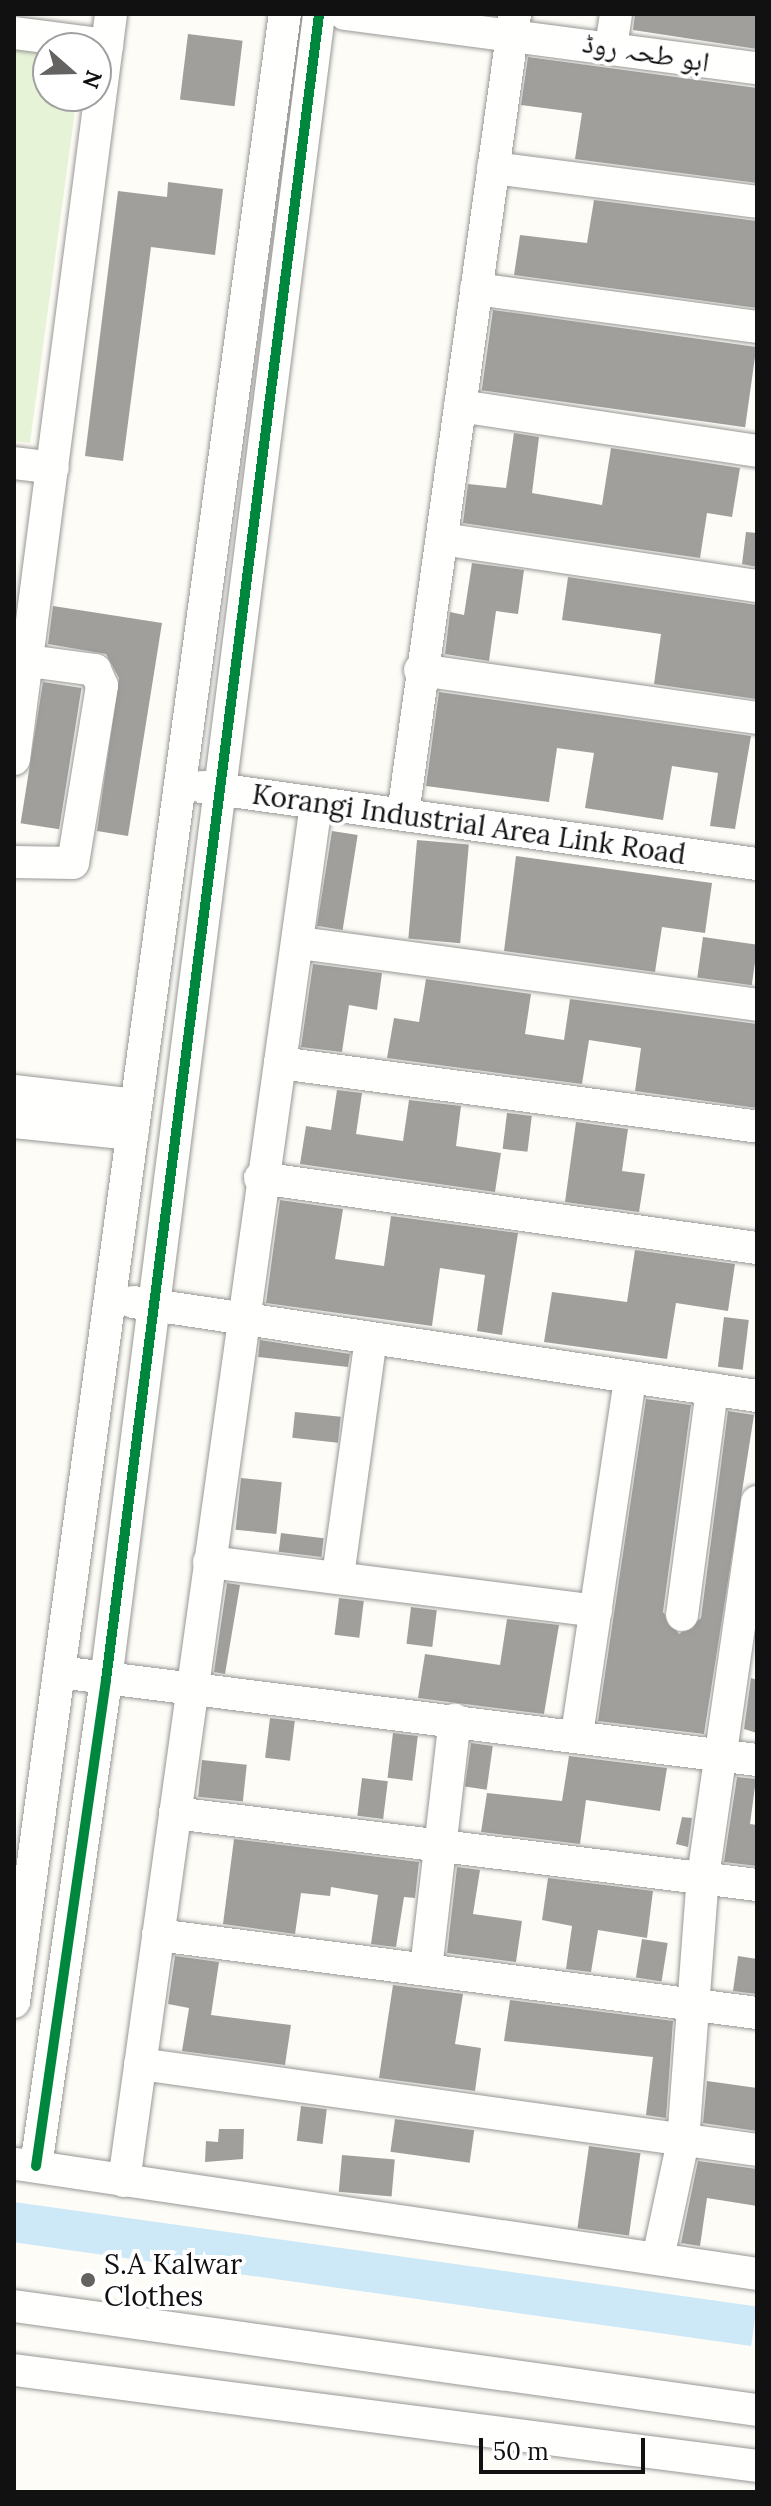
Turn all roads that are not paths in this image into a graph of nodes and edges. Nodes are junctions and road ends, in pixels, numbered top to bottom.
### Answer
1 (285, 14) edge
2 (319, 14) edge
3 (345, 14) edge
4 (616, 14) edge
5 (447, 19) edge
6 (514, 23) edge
7 (109, 30) edge
8 (14, 33) edge
9 (611, 46) junction
10 (757, 68) edge
11 (493, 168) junction
12 (757, 202) edge
13 (476, 289) junction
14 (757, 327) edge
15 (460, 406) junction
16 (757, 451) edge
17 (14, 463) edge
18 (53, 468) junction
19 (442, 539) junction
20 (757, 586) edge
21 (20, 659) edge
22 (420, 670) junction
23 (757, 718) edge
24 (14, 759) edge
25 (180, 784) junction
26 (223, 789) junction
27 (316, 804) junction
28 (403, 814) junction
29 (14, 862) edge
30 (757, 864) edge
31 (300, 943) junction
32 (757, 1005) edge
33 (280, 1063) junction
34 (14, 1091) edge
35 (134, 1120) junction
36 (14, 1122) edge
37 (757, 1127) edge
38 (260, 1178) junction
39 (757, 1248) edge
40 (110, 1298) junction
41 (154, 1306) junction
42 (242, 1320) junction
43 (371, 1339) junction
44 (630, 1379) junction
45 (712, 1389) junction
46 (757, 1396) edge
47 (757, 1502) edge
48 (209, 1562) junction
49 (338, 1576) junction
50 (596, 1611) junction
51 (682, 1615) dead end
52 (59, 1672) junction
53 (106, 1680) junction
54 (191, 1691) junction
55 (455, 1720) junction
56 (577, 1734) junction
57 (718, 1756) junction
58 (757, 1760) edge
59 (175, 1813) junction
60 (441, 1845) junction
61 (703, 1877) junction
62 (757, 1885) edge
63 (158, 1935) junction
64 (426, 1969) junction
65 (14, 2002) edge
66 (698, 2004) junction
67 (757, 2013) edge
68 (140, 2064) junction
69 (683, 2141) junction
70 (757, 2150) edge
71 (25, 2165) edge
72 (124, 2181) junction
73 (658, 2258) junction
74 (757, 2274) edge
75 (14, 2306) edge
76 (14, 2370) edge
77 (757, 2410) edge
78 (757, 2466) edge

1 - 25 street
2 - 26 street
3 - 5 street, ابو طحہ روڈ
4 - 9 street
5 - 6 street, ابو طحہ روڈ
6 - 9 street, ابو طحہ روڈ
6 - 11 street
7 - 8 street
7 - 18 street
9 - 10 street, ابو طحہ روڈ
11 - 12 street
11 - 13 street
13 - 14 street
13 - 15 street
15 - 16 street
15 - 19 street
17 - 18 street
18 - 21 street
19 - 20 street
19 - 22 street
21 - 24 street
21 - 29 street
22 - 23 street
22 - 28 street
25 - 26 street, Korangi Industrial Area Link Road
25 - 35 street
26 - 27 street, Korangi Industrial Area Link Road
26 - 41 street
27 - 28 street, Korangi Industrial Area Link Road
27 - 31 street
28 - 30 street, Korangi Industrial Area Link Road
31 - 32 street
31 - 33 street
33 - 37 street
33 - 38 street
34 - 35 street
35 - 36 street
35 - 40 street
38 - 39 street
38 - 42 street
40 - 41 street
40 - 52 street
41 - 42 street
41 - 53 street
42 - 43 street
42 - 48 street
43 - 44 street
43 - 49 street
44 - 45 street
44 - 50 street
45 - 46 street
45 - 51 street
47 - 57 street
48 - 49 street
48 - 54 street
49 - 50 street
50 - 56 street
52 - 53 street
52 - 65 street
53 - 54 street
53 - 71 street
54 - 55 street
54 - 59 street
55 - 56 street
55 - 60 street
56 - 57 street
57 - 58 street
57 - 61 street
59 - 60 street
59 - 63 street
60 - 61 street
60 - 64 street
61 - 62 street
61 - 66 street
63 - 64 street
63 - 68 street
64 - 66 street
66 - 67 street
66 - 69 street
68 - 69 street
68 - 72 street
69 - 70 street
69 - 73 street
71 - 72 street
72 - 73 street
73 - 74 street
75 - 77 street
76 - 78 street

